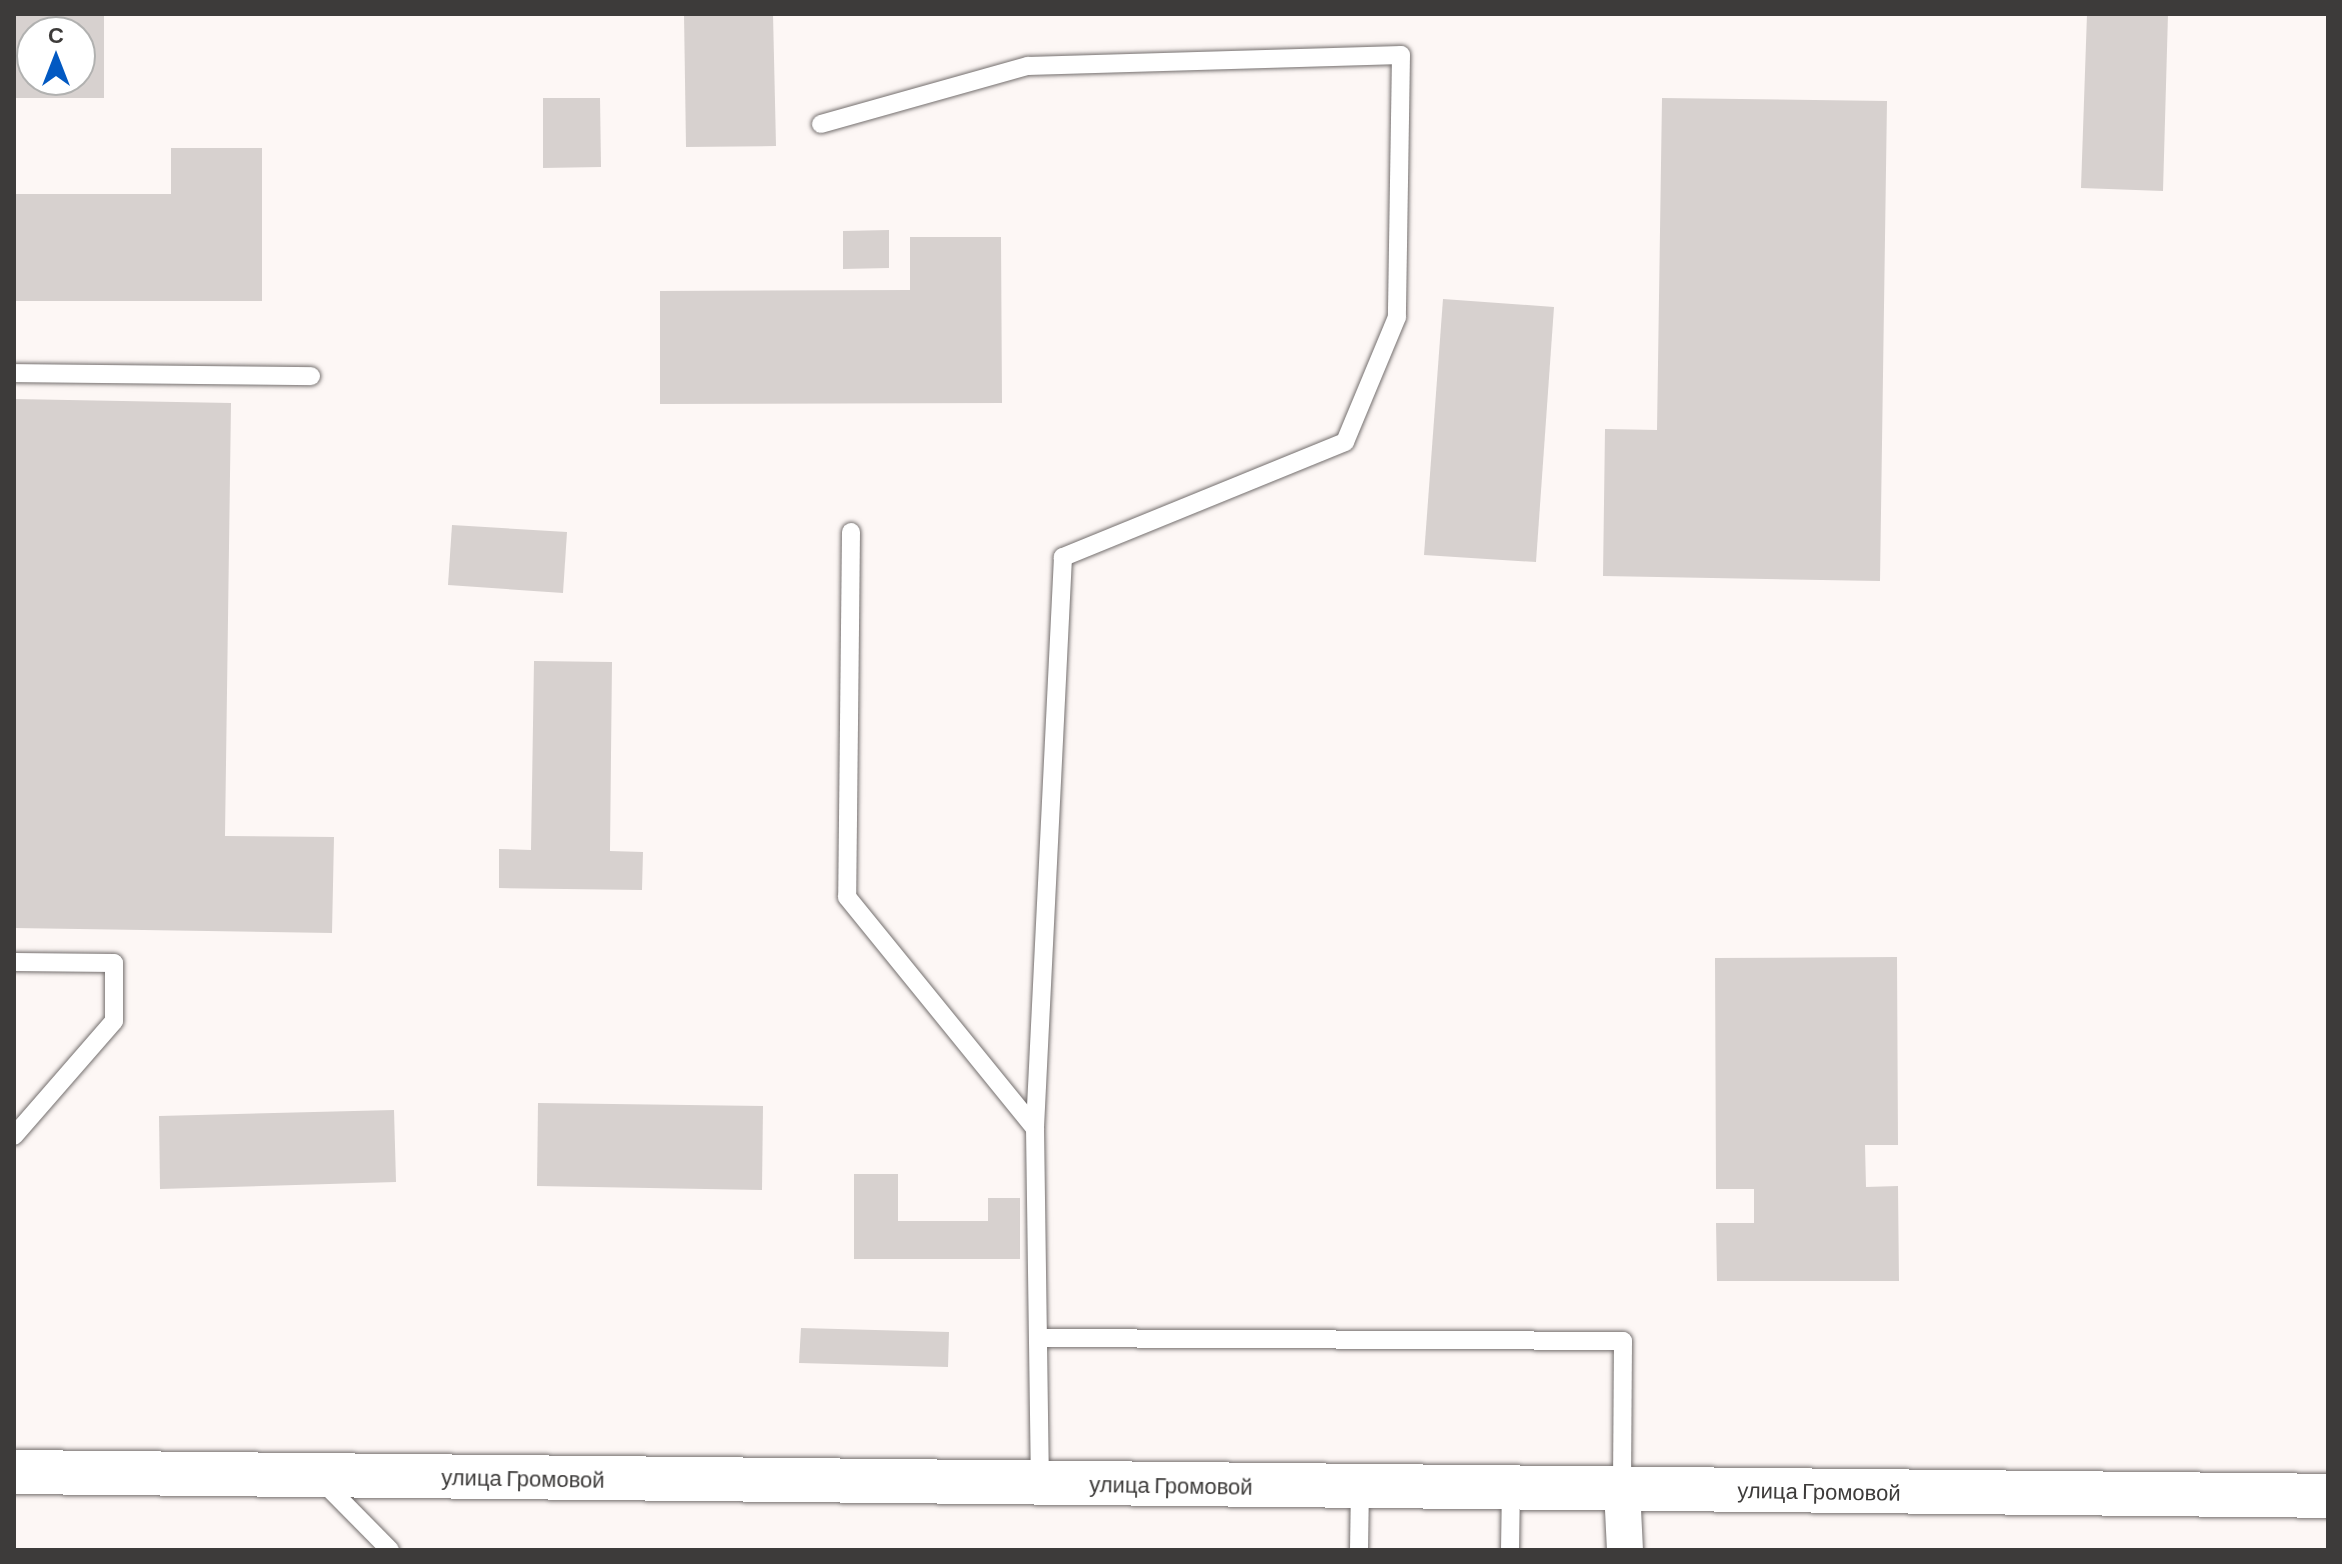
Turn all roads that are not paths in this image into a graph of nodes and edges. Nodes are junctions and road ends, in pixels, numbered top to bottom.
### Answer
1 (821, 124) dead end
2 (14, 373) edge
3 (311, 376) dead end
4 (851, 532) dead end
5 (14, 962) edge
6 (1035, 1128) junction
7 (14, 1136) edge
8 (1038, 1338) junction
9 (14, 1472) edge
10 (317, 1476) junction
11 (1040, 1483) junction
12 (1360, 1487) junction
13 (1511, 1488) junction
14 (1622, 1489) junction
15 (2328, 1496) edge
16 (390, 1550) edge
17 (1359, 1550) edge
18 (1510, 1550) edge
19 (1625, 1550) edge

1 - 6 lane
2 - 3 lane
4 - 6 lane
5 - 7 lane
6 - 8 lane
8 - 11 lane
8 - 14 lane
9 - 10 main road, улица Громовой
10 - 11 main road, улица Громовой
10 - 16 lane
11 - 12 main road, улица Громовой
12 - 13 main road, улица Громовой
12 - 17 lane
13 - 14 main road, улица Громовой
13 - 18 lane
14 - 15 main road, улица Громовой
14 - 19 street

